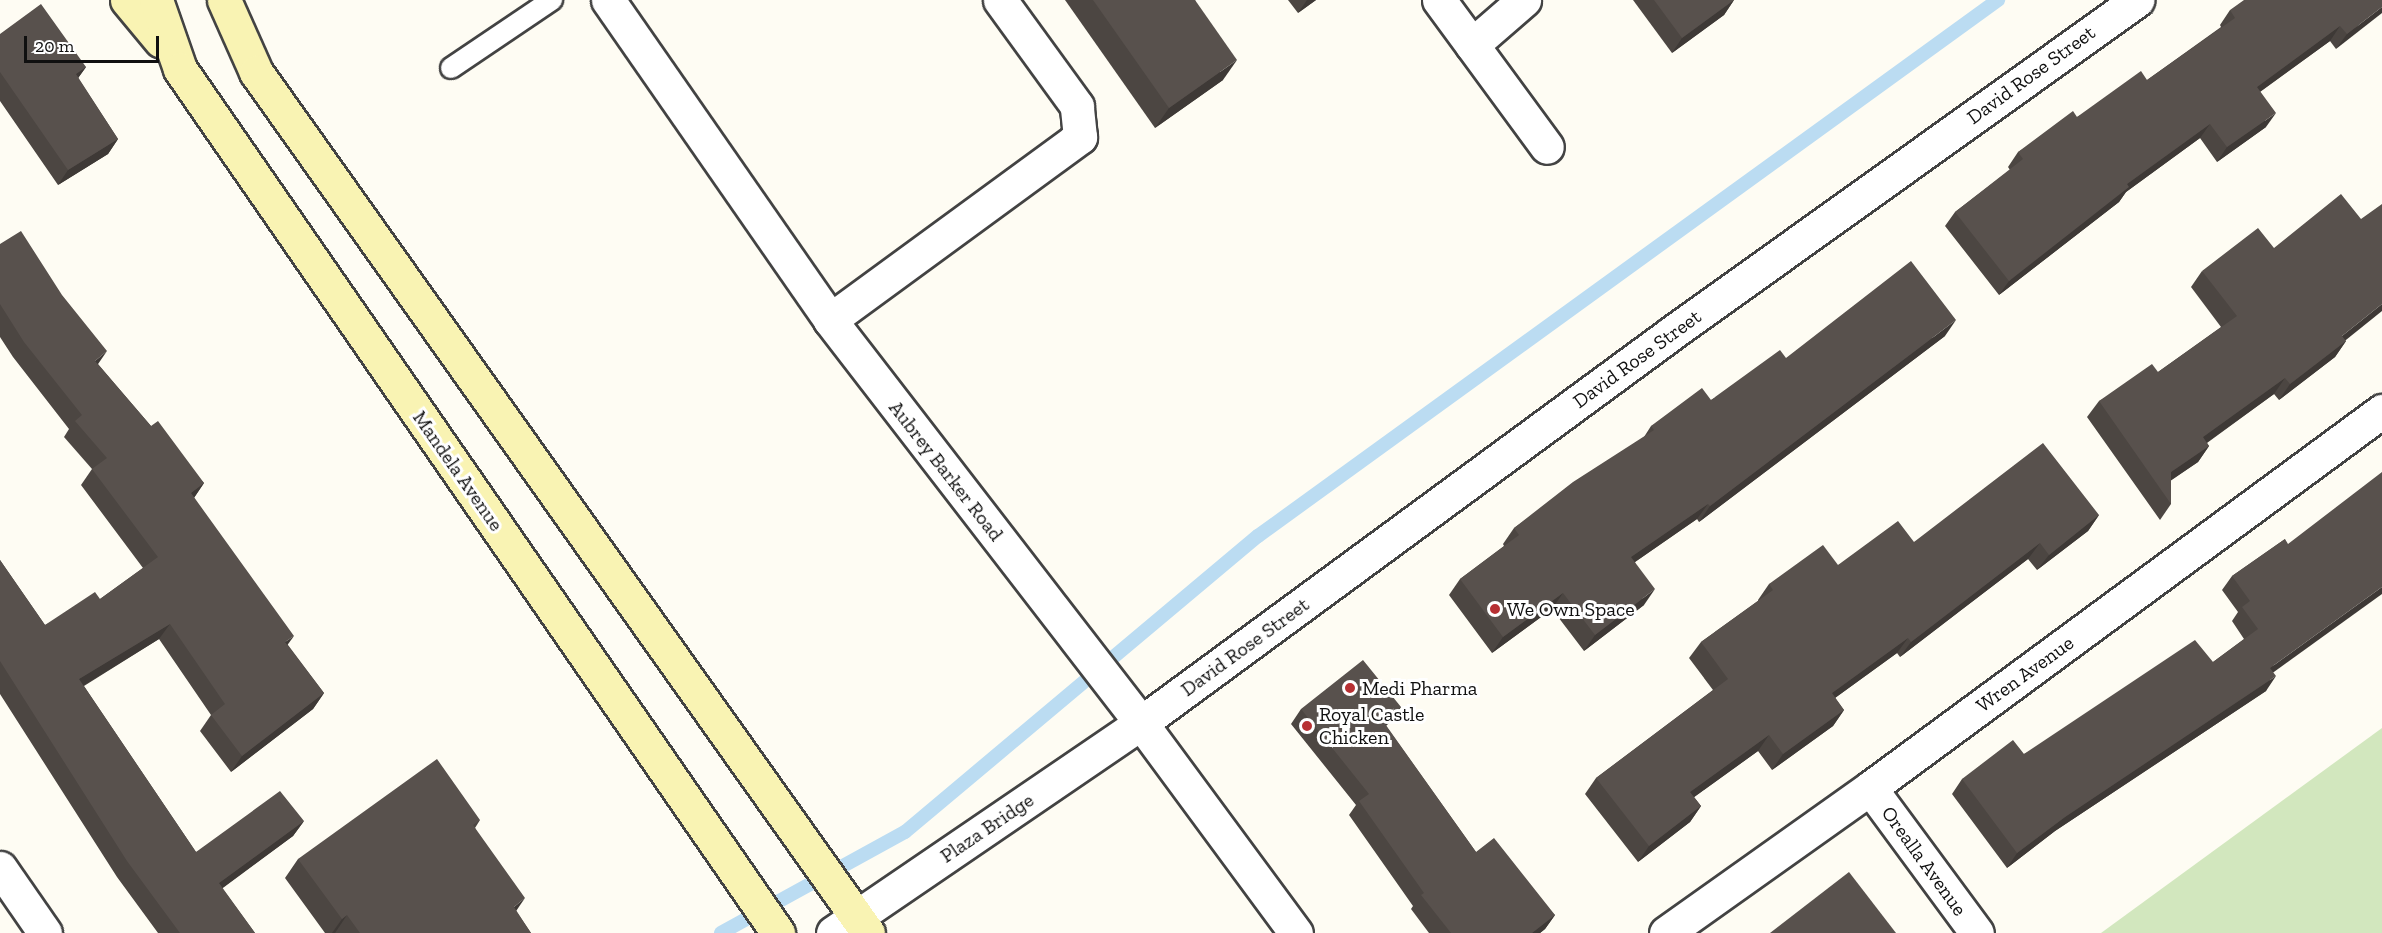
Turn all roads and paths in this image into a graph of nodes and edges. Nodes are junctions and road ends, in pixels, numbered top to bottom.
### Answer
1 (127, 0) edge
2 (156, 0) edge
3 (224, 0) edge
4 (552, 0) edge
5 (608, 0) edge
6 (1000, 0) edge
7 (1439, 0) edge
8 (1524, 0) edge
9 (2137, 0) edge
10 (1472, 45) junction
11 (451, 68) dead end
12 (180, 69) junction
13 (1547, 147) dead end
14 (830, 320) junction
15 (2382, 411) edge
16 (1141, 723) junction
17 (1870, 788) junction
18 (0, 868) edge
19 (852, 928) edge
20 (45, 933) edge
21 (778, 933) edge
22 (1296, 933) edge
23 (1666, 933) edge
24 (1977, 933) edge

1 - 12 main road
2 - 12 main road, Mandela Avenue
3 - 19 main road
4 - 11 lane
5 - 14 street, Aubrey Barker Road
6 - 14 street
7 - 10 street
8 - 10 street
9 - 16 street, David Rose Street
10 - 13 street
12 - 21 main road, Mandela Avenue
14 - 16 street, Aubrey Barker Road
15 - 17 street, Wren Avenue
16 - 19 street, Plaza Bridge
16 - 22 street, Aubrey Barker Road
17 - 23 street, Wren Avenue
17 - 24 street, Orealla Avenue
18 - 20 street

